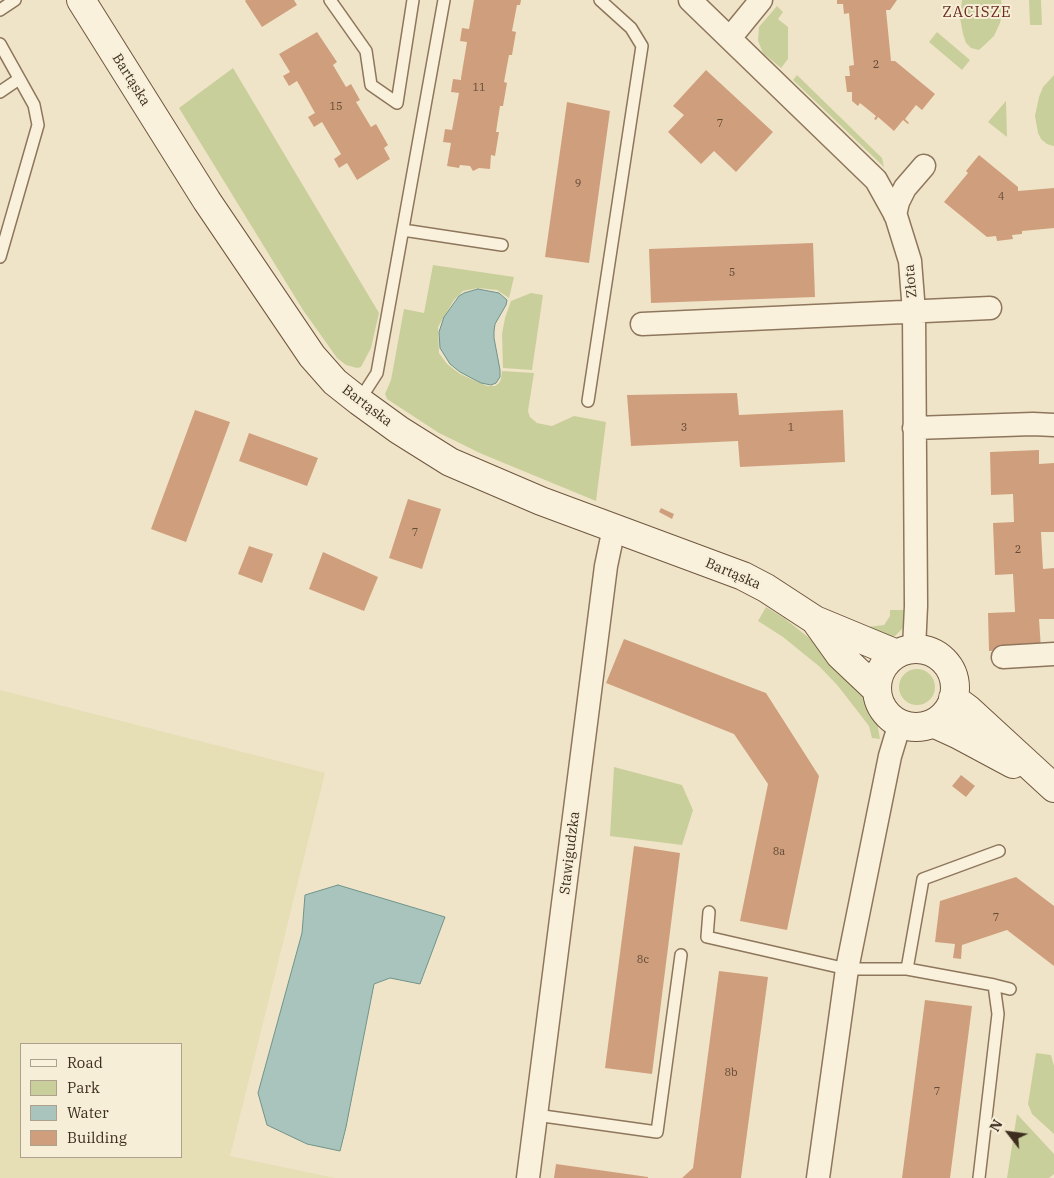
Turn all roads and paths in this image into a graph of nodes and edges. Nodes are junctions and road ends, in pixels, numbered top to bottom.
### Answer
1 (15, 0) edge
2 (81, 0) edge
3 (330, 0) edge
4 (413, 0) edge
5 (444, 0) edge
6 (600, 0) edge
7 (690, 0) edge
8 (761, 0) edge
9 (0, 10) edge
10 (730, 38) junction
11 (0, 44) edge
12 (19, 79) junction
13 (0, 92) edge
14 (924, 166) dead end
15 (895, 215) junction
16 (403, 230) junction
17 (502, 245) dead end
18 (0, 258) edge
19 (990, 308) dead end
20 (914, 312) junction
21 (642, 324) dead end
22 (359, 401) junction
23 (588, 401) dead end
24 (1054, 425) edge
25 (914, 428) junction
26 (614, 528) junction
27 (815, 620) junction
28 (905, 651) junction
29 (1054, 654) edge
30 (1003, 657) dead end
31 (877, 690) junction
32 (953, 698) junction
33 (900, 723) junction
34 (933, 723) junction
35 (1051, 785) edge
36 (999, 851) dead end
37 (709, 912) dead end
38 (681, 955) dead end
39 (847, 969) junction
40 (907, 969) junction
41 (994, 985) junction
42 (1010, 989) dead end
43 (536, 1115) junction
44 (528, 1178) edge
45 (818, 1178) edge
46 (979, 1178) edge

1 - 9 lane
2 - 22 street, Bartąska
3 - 4 lane
5 - 16 lane
6 - 23 lane
7 - 10 street, Złota
8 - 10 street
10 - 15 street, Złota
11 - 12 lane
12 - 13 lane
12 - 18 lane
14 - 15 street
15 - 20 street, Złota
16 - 17 lane
16 - 22 lane
19 - 20 street
20 - 21 street
20 - 25 street, Złota
22 - 26 street, Bartąska
24 - 25 street
25 - 28 street, Złota
26 - 27 street, Bartąska
26 - 43 street, Stawigudzka
27 - 28 street, Bartąska
27 - 31 street, Bartąska
28 - 31 street
28 - 32 street, Bartąska
29 - 30 street
31 - 33 street, Bartąska
32 - 34 street
32 - 35 street
33 - 34 street
33 - 39 street
34 - 35 street
36 - 40 lane
37 - 39 lane
38 - 43 lane
39 - 40 lane
39 - 45 street
40 - 41 lane
41 - 42 lane
41 - 46 lane
43 - 44 street, Stawigudzka

